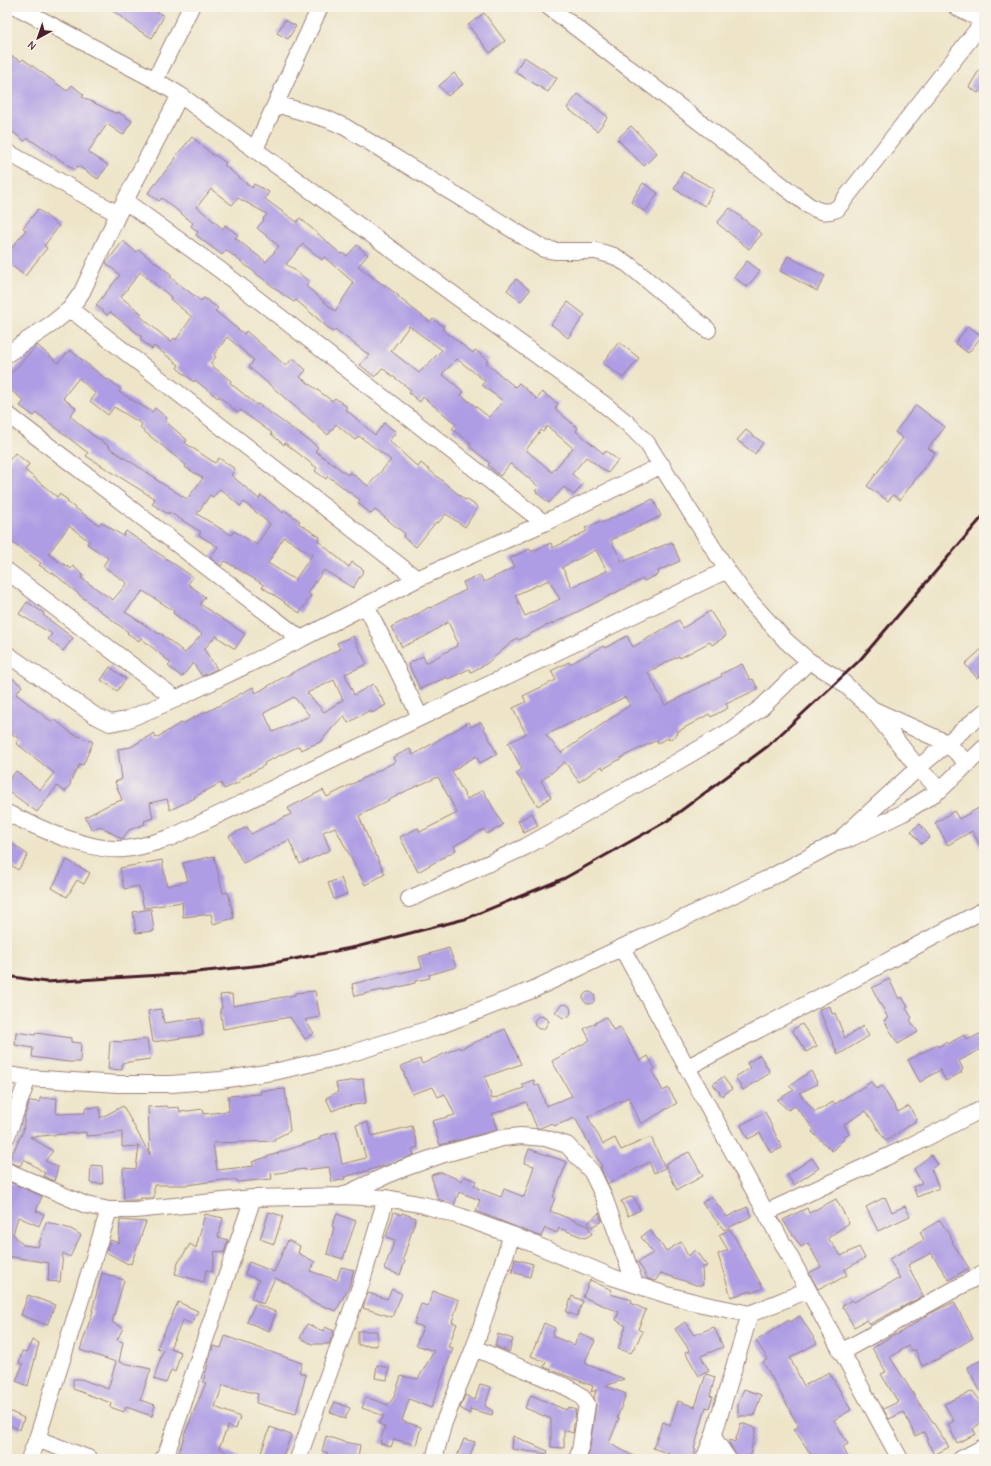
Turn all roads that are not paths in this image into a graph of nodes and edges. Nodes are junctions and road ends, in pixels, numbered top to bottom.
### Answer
1 (18, 7) edge
2 (191, 7) edge
3 (320, 7) edge
4 (549, 7) edge
5 (956, 7) edge
6 (984, 20) edge
7 (155, 80) junction
8 (180, 95) junction
9 (276, 104) junction
10 (255, 149) junction
11 (7, 152) edge
12 (122, 208) junction
13 (70, 309) junction
14 (708, 330) dead end
15 (7, 354) edge
16 (7, 414) edge
17 (662, 465) junction
18 (544, 523) junction
19 (727, 570) junction
20 (7, 571) edge
21 (417, 579) junction
22 (366, 605) junction
23 (301, 639) junction
24 (7, 654) edge
25 (809, 661) junction
26 (176, 699) junction
27 (871, 708) junction
28 (984, 712) edge
29 (420, 717) junction
30 (947, 743) junction
31 (984, 748) edge
32 (968, 764) junction
33 (918, 768) junction
34 (940, 790) junction
35 (7, 814) edge
36 (839, 841) junction
37 (409, 899) dead end
38 (984, 910) edge
39 (622, 948) junction
40 (688, 1067) junction
41 (7, 1075) edge
42 (28, 1078) junction
43 (984, 1108) edge
44 (7, 1136) edge
45 (7, 1171) edge
46 (343, 1196) junction
47 (253, 1198) junction
48 (386, 1198) junction
49 (109, 1210) junction
50 (767, 1212) junction
51 (512, 1235) junction
52 (984, 1273) edge
53 (635, 1284) junction
54 (808, 1290) junction
55 (750, 1314) junction
56 (474, 1348) junction
57 (841, 1352) junction
58 (712, 1437) junction
59 (37, 1439) junction
60 (984, 1447) edge
61 (29, 1459) edge
62 (90, 1459) edge
63 (163, 1459) edge
64 (298, 1459) edge
65 (434, 1459) edge
66 (577, 1459) edge
67 (704, 1459) edge
68 (728, 1459) edge
69 (900, 1459) edge
70 (962, 1459) edge

1 - 7 street
2 - 7 street
3 - 9 street
4 - 6 street
5 - 6 street
7 - 8 street
8 - 10 street
8 - 12 street
9 - 10 street
9 - 14 street
10 - 17 street
11 - 12 street
12 - 13 street
12 - 18 street
13 - 15 street
13 - 21 street
16 - 23 street
17 - 18 street
17 - 19 street
18 - 21 street
19 - 25 street
19 - 29 street
20 - 26 street
21 - 22 street
22 - 23 street
22 - 29 street
23 - 26 street
24 - 26 street
25 - 27 street
25 - 37 street
27 - 30 street
27 - 33 street
28 - 30 street
29 - 35 street
30 - 32 street
30 - 33 street
31 - 32 street
32 - 34 street
33 - 34 street
33 - 36 street
34 - 36 street
36 - 39 street
38 - 40 street
39 - 40 street
39 - 42 street
40 - 50 street
41 - 42 street
42 - 44 street
43 - 50 street
45 - 49 street
46 - 47 street
46 - 48 street
46 - 53 street
47 - 49 street
47 - 63 street
48 - 51 street
48 - 64 street
49 - 59 street
50 - 54 street
51 - 53 street
51 - 56 street
52 - 57 street
53 - 55 street
54 - 55 street
54 - 57 street
55 - 58 street
56 - 65 street
56 - 66 street
57 - 69 street
58 - 67 street
58 - 68 street
59 - 61 street
59 - 62 street
60 - 70 street

